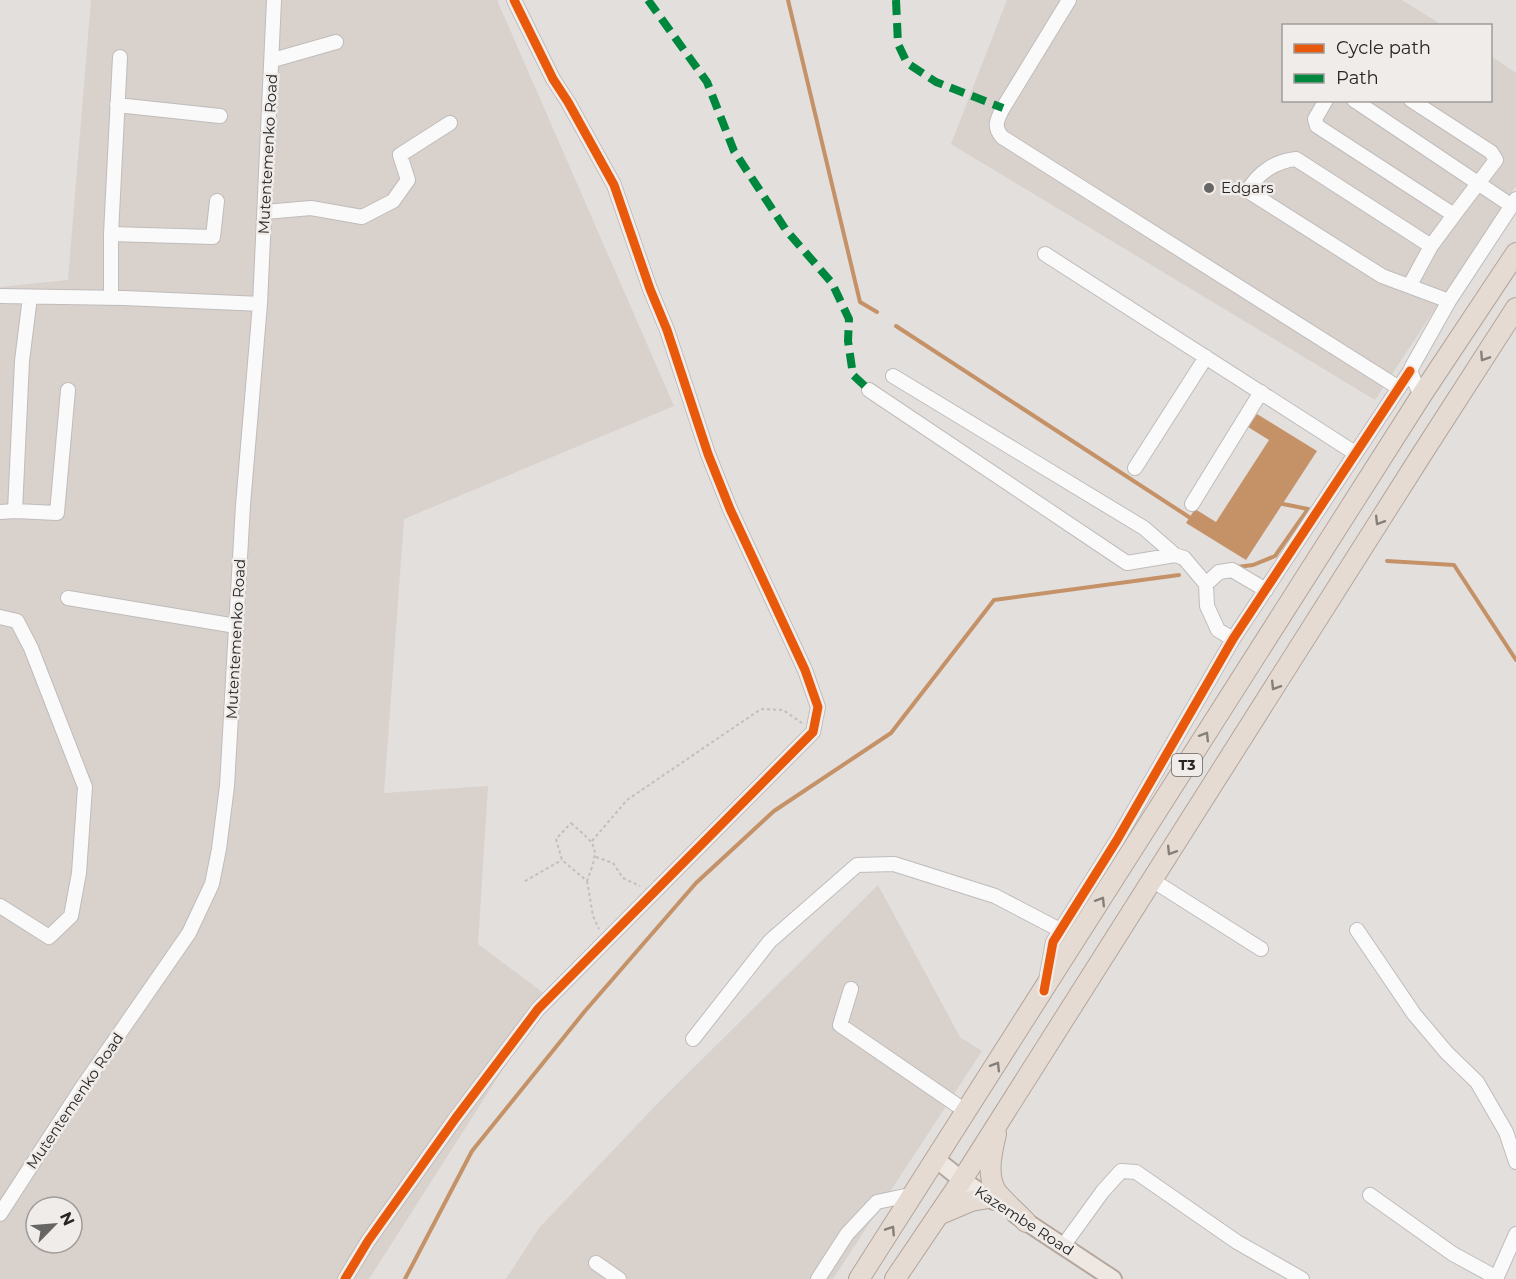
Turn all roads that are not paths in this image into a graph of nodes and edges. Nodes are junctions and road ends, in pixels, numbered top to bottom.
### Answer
1 (274, 0) edge
2 (514, 0) edge
3 (1069, 0) edge
4 (336, 42) dead end
5 (120, 57) dead end
6 (273, 60) junction
7 (1325, 102) edge
8 (1357, 102) edge
9 (1414, 102) edge
10 (117, 105) junction
11 (220, 116) dead end
12 (450, 123) dead end
13 (1477, 184) junction
14 (217, 201) dead end
15 (1514, 203) edge
16 (265, 212) junction
17 (1454, 215) junction
18 (111, 234) junction
19 (1431, 246) junction
20 (1516, 253) edge
21 (1045, 254) dead end
22 (1410, 285) junction
23 (0, 296) edge
24 (30, 297) junction
25 (111, 298) junction
26 (1449, 301) junction
27 (260, 304) junction
28 (1516, 308) edge
29 (1206, 357) junction
30 (1410, 371) junction
31 (894, 376) dead end
32 (1399, 388) junction
33 (68, 390) dead end
34 (869, 390) dead end
35 (1261, 392) junction
36 (1421, 396) junction
37 (1355, 453) junction
38 (1135, 468) dead end
39 (1192, 504) dead end
40 (15, 511) junction
41 (0, 512) edge
42 (1175, 555) junction
43 (1206, 584) junction
44 (1266, 590) junction
45 (68, 598) dead end
46 (0, 617) edge
47 (236, 626) junction
48 (1233, 639) junction
49 (1152, 880) junction
50 (0, 906) edge
51 (1060, 930) junction
52 (1357, 930) dead end
53 (1261, 949) dead end
54 (851, 989) dead end
55 (1044, 991) junction
56 (693, 1039) dead end
57 (967, 1112) junction
58 (999, 1123) junction
59 (937, 1160) junction
60 (1516, 1162) edge
61 (962, 1180) junction
62 (914, 1194) junction
63 (1370, 1195) dead end
64 (989, 1198) junction
65 (0, 1214) edge
66 (938, 1215) junction
67 (1026, 1222) junction
68 (1516, 1234) edge
69 (1063, 1246) junction
70 (596, 1263) dead end
71 (345, 1279) edge
72 (619, 1279) edge
73 (818, 1279) edge
74 (859, 1279) edge
75 (895, 1279) edge
76 (1113, 1279) edge
77 (1302, 1279) edge
78 (1496, 1279) edge

1 - 6 street, Mutentemenko Road
2 - 71 street
3 - 32 street
4 - 6 street
5 - 10 street
6 - 16 street, Mutentemenko Road
7 - 17 street
8 - 13 street
9 - 13 street
10 - 11 street
10 - 18 street
12 - 16 street
13 - 15 street
13 - 17 street
14 - 18 street
15 - 26 street
16 - 27 street, Mutentemenko Road
17 - 19 street
18 - 25 street
19 - 22 street
19 - 22 street
20 - 36 highway, T3
21 - 29 street
22 - 26 street
23 - 24 street
24 - 25 street
24 - 40 street
25 - 27 street
26 - 30 street
27 - 47 street, Mutentemenko Road
28 -> 49 highway, T3
29 - 35 street
29 - 38 street
30 - 32 street
30 - 36 street
31 - 42 street
32 - 37 street
33 - 40 street
34 - 42 street
35 - 37 street
35 - 39 street
55 -> 36 highway, T3
37 - 44 street
40 - 41 street
42 - 43 street
43 - 44 street
43 - 48 street
44 - 48 street
45 - 47 street
46 - 50 street
47 - 65 street, Mutentemenko Road
48 - 51 street
49 - 53 street
49 - 58 highway, T3
51 - 55 street
51 - 56 street
52 - 60 street
54 - 57 street
57 -> 55 highway, T3
57 - 59 highway, T3
58 - 61 highway, T3
58 - 67 highway
59 - 61 main road, Kazembe Road
59 - 62 highway, T3
61 - 64 main road, Kazembe Road
61 - 66 highway, T3
62 - 73 street
74 -> 62 highway, T3
63 - 78 street
64 - 66 highway
64 - 67 main road, Kazembe Road
66 - 75 highway, T3
67 - 69 main road, Kazembe Road
68 - 78 street
69 - 76 main road, Kazembe Road
69 - 77 street
70 - 72 street

